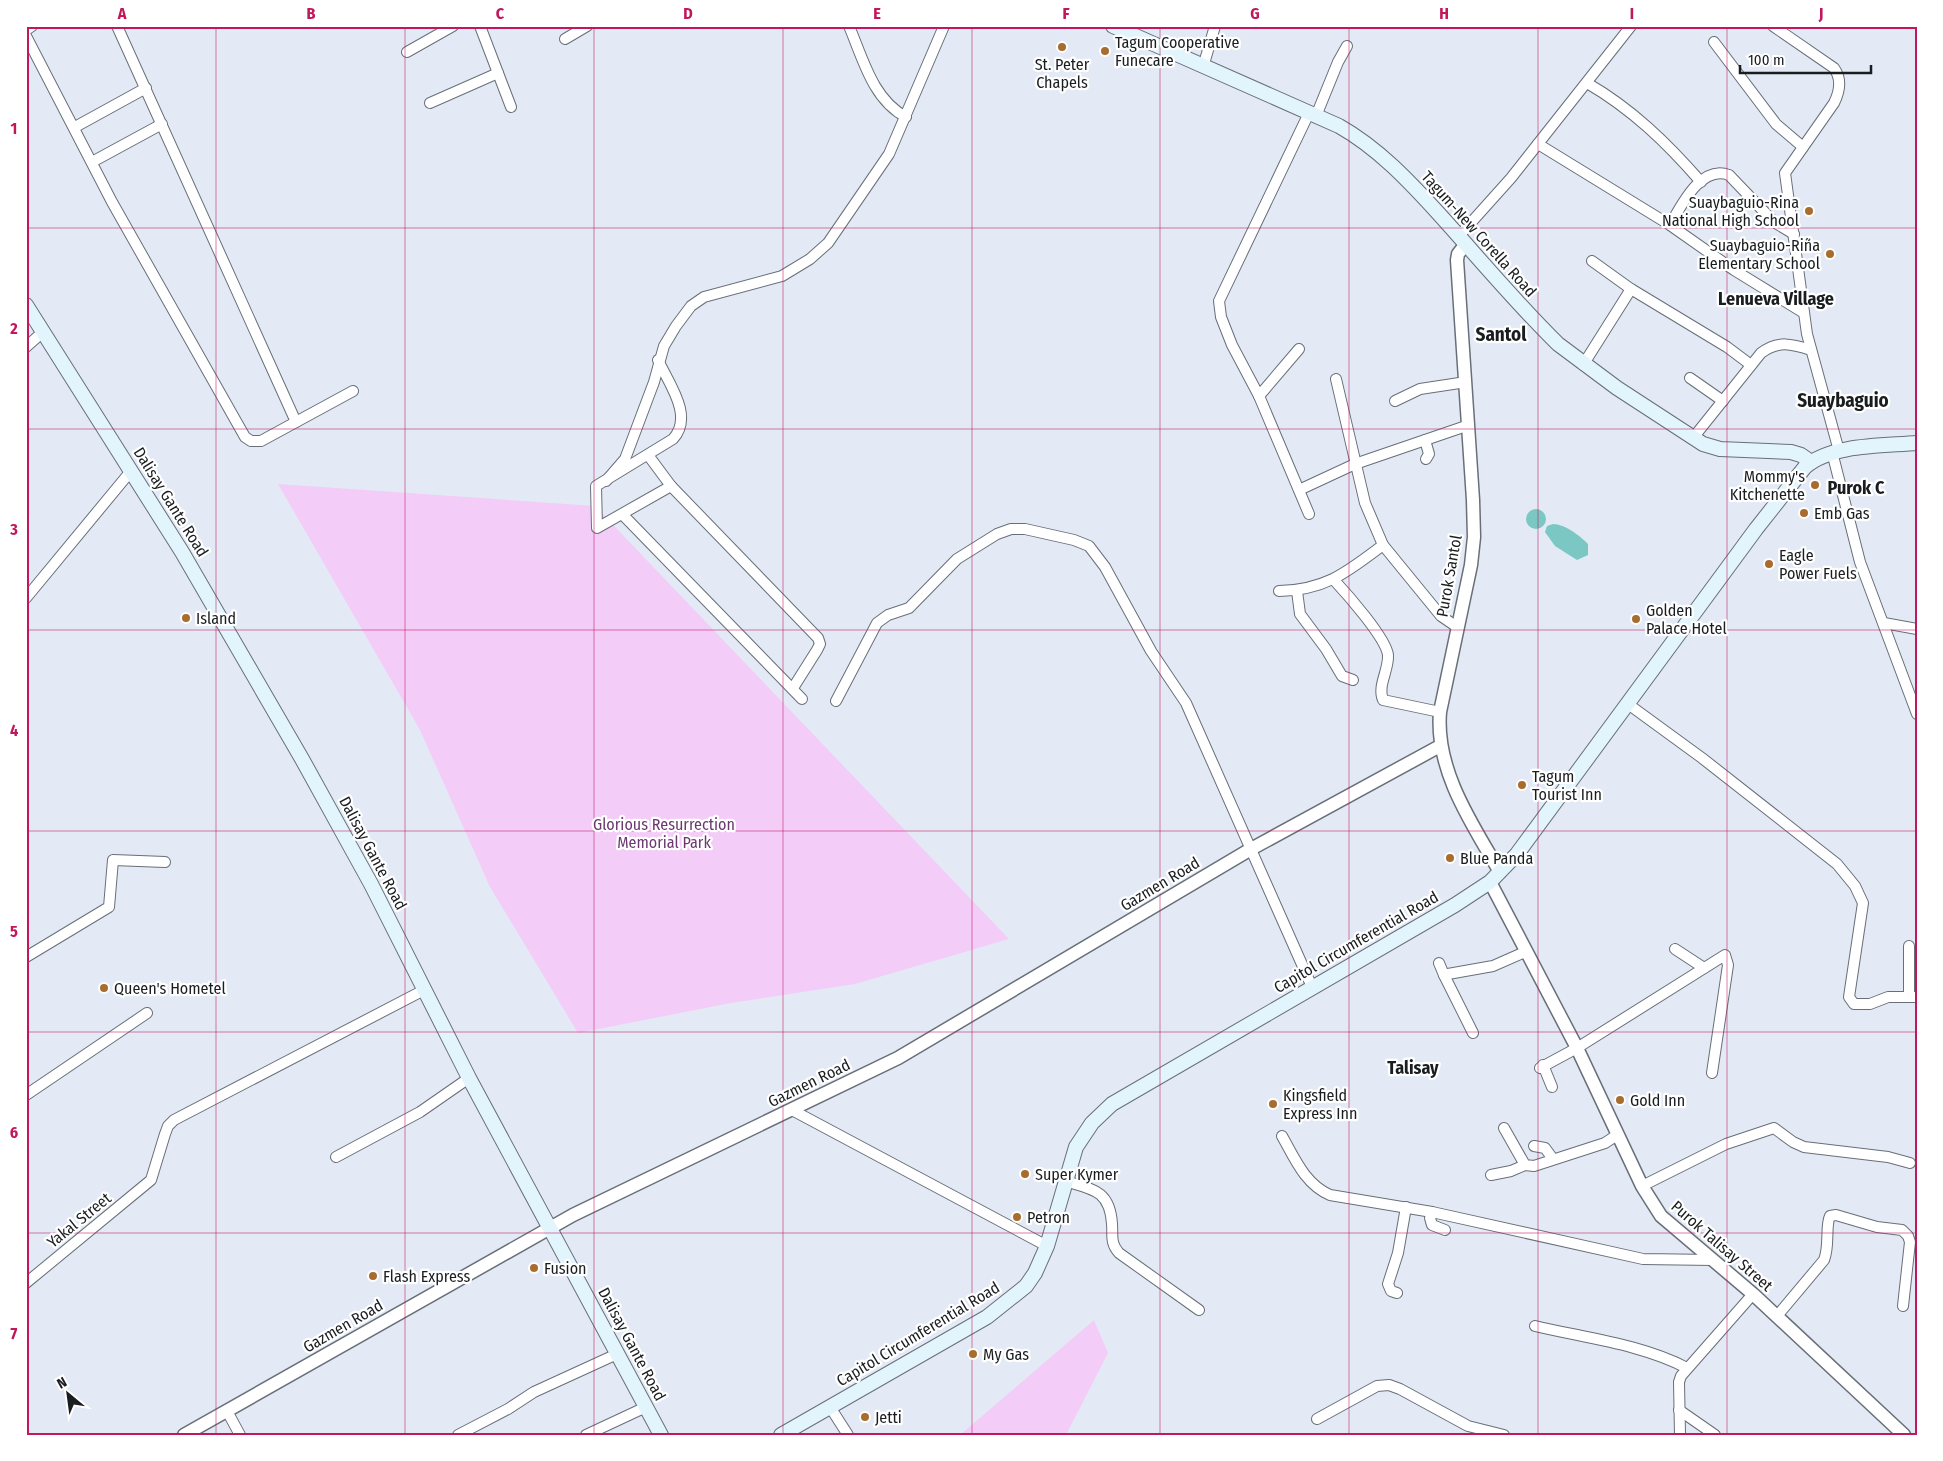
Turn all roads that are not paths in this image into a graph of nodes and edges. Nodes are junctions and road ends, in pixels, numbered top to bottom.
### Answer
1 (32, 26) edge
2 (117, 26) edge
3 (453, 26) edge
4 (480, 26) edge
5 (586, 26) edge
6 (849, 26) edge
7 (944, 26) edge
8 (1215, 26) edge
9 (1631, 26) edge
10 (1115, 27) edge
11 (1779, 28) edge
12 (26, 30) edge
13 (26, 36) edge
14 (565, 39) dead end
15 (1714, 42) dead end
16 (1347, 46) dead end
17 (407, 52) dead end
18 (1203, 67) junction
19 (498, 73) junction
20 (1587, 83) junction
21 (146, 88) junction
22 (430, 103) dead end
23 (511, 108) dead end
24 (1312, 114) junction
25 (906, 117) junction
26 (162, 124) junction
27 (75, 127) junction
28 (1538, 144) junction
29 (1803, 147) junction
30 (92, 162) junction
31 (1701, 182) junction
32 (1670, 225) junction
33 (1794, 234) junction
34 (1462, 240) junction
35 (1592, 260) dead end
36 (1630, 289) junction
37 (26, 305) edge
38 (1804, 313) junction
39 (44, 330) junction
40 (26, 347) edge
41 (1299, 350) dead end
42 (1811, 350) junction
43 (658, 360) junction
44 (1583, 365) junction
45 (1751, 365) junction
46 (1690, 378) dead end
47 (1336, 380) dead end
48 (1466, 382) junction
49 (353, 390) dead end
50 (1259, 396) junction
51 (1395, 401) dead end
52 (1723, 401) junction
53 (296, 422) junction
54 (1469, 425) junction
55 (1693, 438) junction
56 (1425, 440) junction
57 (1917, 443) edge
58 (1836, 452) junction
59 (648, 455) junction
60 (1426, 459) dead end
61 (1811, 462) junction
62 (1355, 464) junction
63 (131, 471) junction
64 (606, 481) junction
65 (671, 486) junction
66 (1298, 490) junction
67 (1309, 514) dead end
68 (623, 515) junction
69 (1383, 545) junction
70 (1334, 580) junction
71 (1280, 591) dead end
72 (1297, 591) junction
73 (26, 598) edge
74 (1884, 624) junction
75 (1457, 627) junction
76 (1917, 629) edge
77 (1353, 680) dead end
78 (793, 688) junction
79 (802, 699) dead end
80 (836, 701) dead end
81 (1628, 704) junction
82 (1916, 708) edge
83 (1440, 712) junction
84 (1440, 746) junction
85 (1251, 849) junction
86 (165, 862) dead end
87 (1495, 877) junction
88 (1909, 946) dead end
89 (1675, 949) dead end
90 (1527, 951) junction
91 (26, 957) edge
92 (1439, 964) dead end
93 (1704, 968) junction
94 (1444, 975) junction
95 (1312, 987) junction
96 (424, 990) junction
97 (1913, 997) edge
98 (147, 1013) dead end
99 (1472, 1033) dead end
100 (1577, 1048) junction
101 (1712, 1074) dead end
102 (469, 1078) junction
103 (1552, 1087) dead end
104 (26, 1095) edge
105 (792, 1110) junction
106 (1504, 1128) dead end
107 (1617, 1135) junction
108 (1282, 1136) dead end
109 (1534, 1146) dead end
110 (336, 1157) dead end
111 (1554, 1159) junction
112 (1910, 1163) dead end
113 (1525, 1164) junction
114 (1491, 1175) dead end
115 (1065, 1181) junction
116 (1642, 1186) junction
117 (1406, 1207) junction
118 (1432, 1212) junction
119 (549, 1227) junction
120 (1445, 1230) dead end
121 (1047, 1246) junction
122 (1713, 1260) junction
123 (26, 1283) edge
124 (1397, 1293) dead end
125 (1753, 1294) junction
126 (1903, 1306) dead end
127 (1199, 1310) dead end
128 (1777, 1316) junction
129 (1535, 1326) dead end
130 (617, 1354) junction
131 (1687, 1368) junction
132 (646, 1407) junction
133 (830, 1407) junction
134 (1680, 1410) junction
135 (227, 1411) junction
136 (1317, 1418) dead end
137 (1468, 1430) edge
138 (184, 1435) edge
139 (240, 1435) edge
140 (458, 1435) edge
141 (586, 1435) edge
142 (660, 1435) edge
143 (781, 1435) edge
144 (848, 1435) edge
145 (1504, 1435) edge
146 (1680, 1435) edge
147 (1715, 1435) edge
148 (1904, 1435) edge

1 - 12 street
2 - 21 street
3 - 17 street
4 - 19 street
5 - 14 street
6 - 25 street
7 - 25 street
8 - 18 street
9 - 20 street
10 - 18 main road, Tagum-New Corella Road
11 - 29 street
13 - 27 street
15 - 29 street
16 - 24 street
18 - 24 main road, Tagum-New Corella Road
19 - 22 street
19 - 23 street
20 - 28 street
20 - 31 street
21 - 26 street
21 - 27 street
24 - 34 main road, Tagum-New Corella Road
24 - 50 street
25 - 43 street
26 - 30 street
26 - 53 street
27 - 30 street
28 - 32 street
28 - 34 street
29 - 33 street
30 - 53 street
31 - 32 street
31 - 33 street
32 - 38 street
33 - 38 street
34 - 44 main road, Tagum-New Corella Road
34 - 48 street, Purok Santol
35 - 36 street
36 - 44 street
36 - 45 street
37 - 39 main road, Dalisay Gante Road
38 - 42 street
39 - 40 street
39 - 63 main road, Dalisay Gante Road
41 - 50 street
42 - 45 street
42 - 58 street
43 - 59 street
43 - 64 street
44 - 55 main road, Tagum-New Corella Road
45 - 52 street
46 - 52 street
47 - 62 street
48 - 51 street
48 - 54 street, Purok Santol
49 - 53 street
50 - 66 street
52 - 55 street
54 - 56 street
54 - 75 street, Purok Santol
55 - 61 main road, Tagum-New Corella Road
56 - 60 street
56 - 62 street
57 - 58 main road, Capitol Circumferential Road
58 - 61 main road, Capitol Circumferential Road
58 - 74 street
59 - 64 street
59 - 65 street
61 - 81 main road, Capitol Circumferential Road
62 - 66 street
62 - 69 street
63 - 73 street
63 - 96 main road, Dalisay Gante Road
64 - 68 street
65 - 68 street
65 - 78 street
66 - 67 street
68 - 78 street
69 - 70 street
69 - 75 street
70 - 72 street
70 - 83 street
71 - 72 street
72 - 77 street
74 - 76 street
74 - 82 street
75 - 83 street, Purok Santol
78 - 79 street
80 - 85 street
81 - 87 main road, Capitol Circumferential Road
81 - 97 street
83 - 84 street, Purok Santol
84 - 85 street, Gazmen Road
84 - 87 street, Purok Santol
85 - 95 street
85 - 105 street, Gazmen Road
86 - 91 street
87 - 90 street, Purok Talisay Street
87 - 95 main road, Capitol Circumferential Road
88 - 97 street
89 - 93 street
90 - 94 street
90 - 100 street, Purok Talisay Street
92 - 94 street
93 - 100 street
93 - 101 street
94 - 99 street
95 - 115 main road, Capitol Circumferential Road
96 - 102 main road, Dalisay Gante Road
96 - 123 street, Yakal Street
98 - 104 street
100 - 103 street
100 - 107 street, Purok Talisay Street
102 - 110 street
102 - 119 main road, Dalisay Gante Road
105 - 119 street, Gazmen Road
105 - 121 street
106 - 113 street
107 - 111 street
107 - 116 street, Purok Talisay Street
108 - 117 street
109 - 111 street
111 - 113 street
112 - 116 street
113 - 114 street
115 - 121 main road, Capitol Circumferential Road
115 - 127 street
116 - 122 street, Purok Talisay Street
117 - 118 street
117 - 124 street
118 - 120 street
118 - 122 street
119 - 130 main road, Dalisay Gante Road
119 - 135 street, Gazmen Road
121 - 133 main road, Capitol Circumferential Road
122 - 125 street, Purok Talisay Street
125 - 128 street, Purok Talisay Street
125 - 131 street
126 - 128 street
128 - 148 street, Purok Talisay Street
129 - 131 street
130 - 132 main road, Dalisay Gante Road
130 - 140 street
131 - 134 street
132 - 141 street
132 - 142 main road, Dalisay Gante Road
133 - 143 main road, Capitol Circumferential Road
133 - 144 street
134 - 146 street
134 - 147 street
135 - 138 street, Gazmen Road
135 - 139 street
136 - 137 street
137 - 145 street

